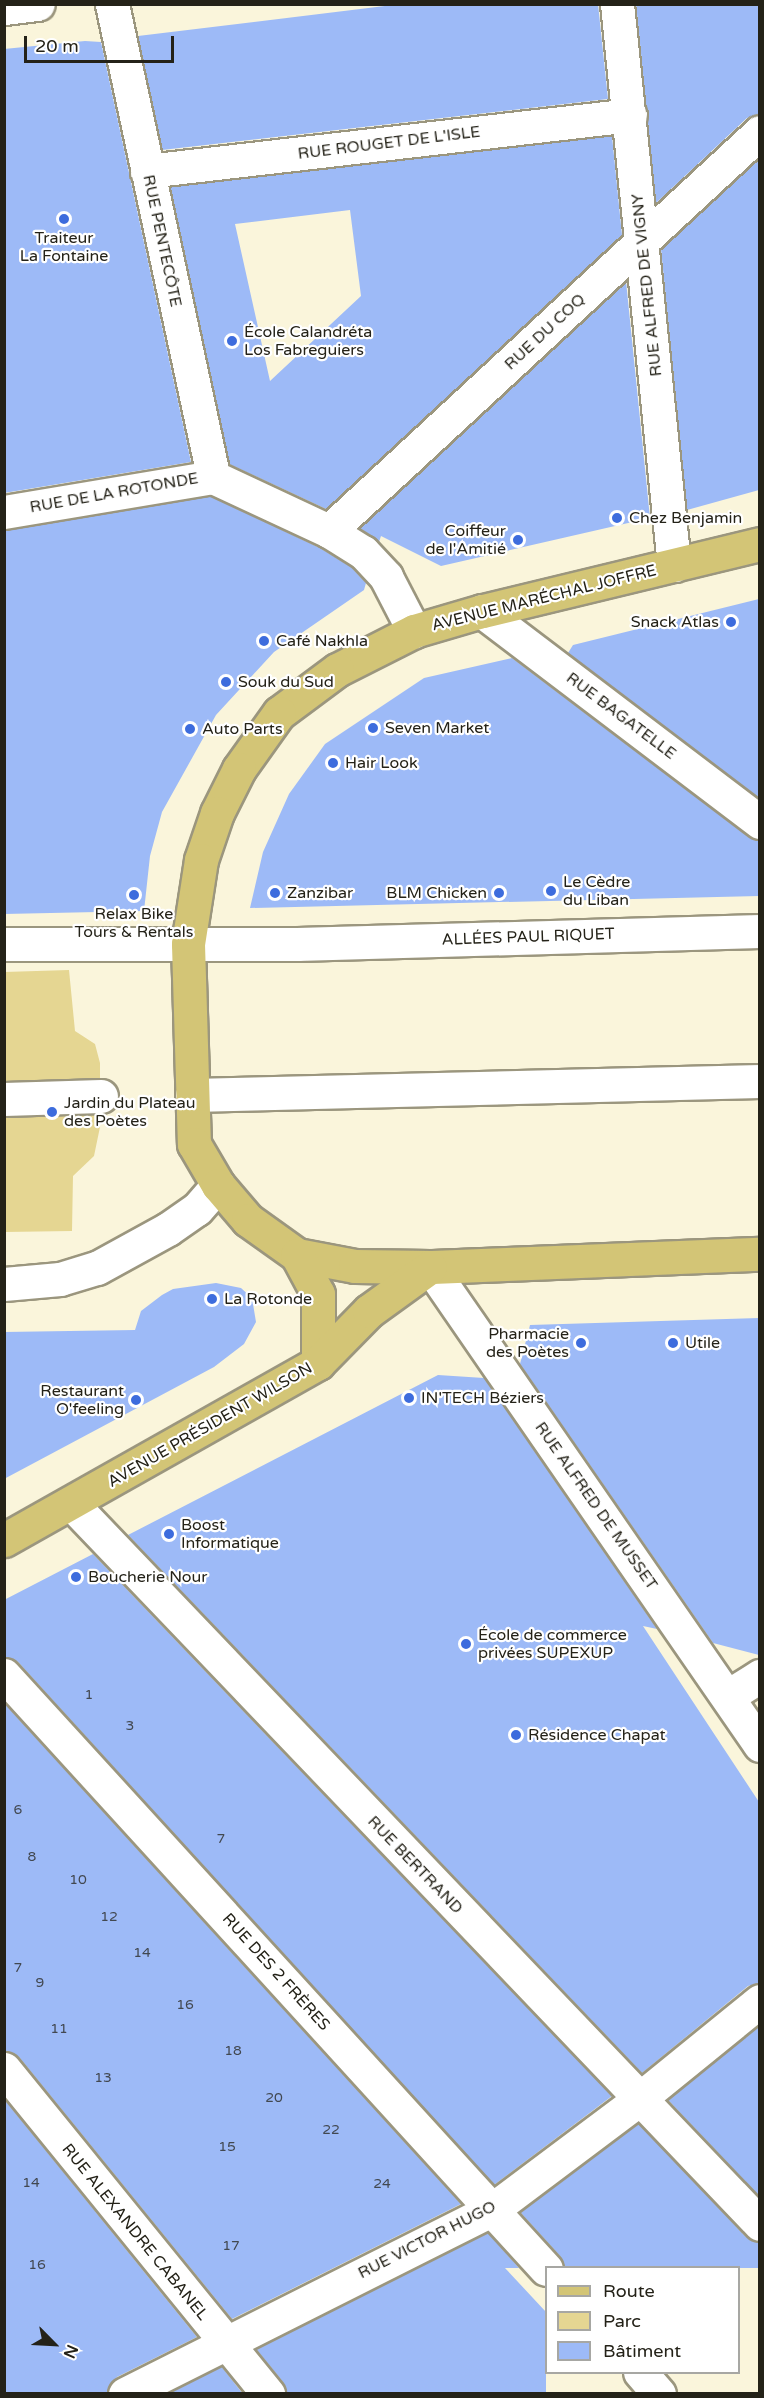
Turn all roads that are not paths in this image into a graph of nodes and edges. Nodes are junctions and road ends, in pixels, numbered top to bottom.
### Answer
1 (38, 4) edge
2 (112, 4) edge
3 (617, 4) edge
4 (4, 8) edge
5 (630, 115) junction
6 (759, 132) edge
7 (147, 171) junction
8 (642, 243) junction
9 (213, 477) junction
10 (4, 512) edge
11 (329, 531) junction
12 (759, 544) edge
13 (674, 565) junction
14 (482, 610) junction
15 (414, 631) junction
16 (759, 822) edge
17 (759, 931) edge
18 (4, 944) edge
19 (188, 944) junction
20 (759, 1081) edge
21 (192, 1095) junction
22 (101, 1096) dead end
23 (4, 1098) edge
24 (218, 1185) junction
25 (759, 1254) edge
26 (297, 1255) junction
27 (430, 1267) junction
28 (4, 1284) edge
29 (318, 1363) junction
30 (71, 1503) junction
31 (4, 1540) edge
32 (4, 1675) edge
33 (759, 1676) edge
34 (729, 1696) junction
35 (759, 1745) edge
36 (759, 2001) edge
37 (4, 2069) edge
38 (638, 2100) junction
39 (493, 2209) junction
40 (759, 2224) edge
41 (545, 2268) edge
42 (223, 2343) junction
43 (641, 2374) edge
44 (125, 2394) edge
45 (267, 2394) edge
46 (659, 2394) edge

1 - 4 street
2 - 7 street, RUE PENTECÔTE
3 - 5 street, RUE ALFRED DE VIGNY
5 - 7 street, RUE ROUGET DE L'ISLE
5 - 8 street, RUE ALFRED DE VIGNY
6 - 8 street, RUE DU COQ
7 - 9 street, RUE PENTECÔTE
8 - 11 street, RUE DU COQ
8 - 13 street, RUE ALFRED DE VIGNY
9 - 10 street, RUE DE LA ROTONDE
9 - 11 street, RUE DE LA ROTONDE
11 - 15 street, RUE DE LA ROTONDE
12 - 13 main road, AVENUE MARÉCHAL JOFFRE
13 - 14 main road, AVENUE MARÉCHAL JOFFRE
14 - 15 main road, AVENUE MARÉCHAL JOFFRE
14 - 16 street, RUE BAGATELLE
15 - 19 main road, AVENUE MARÉCHAL JOFFRE
17 - 19 street, ALLÉES PAUL RIQUET
18 - 19 street
19 - 21 main road, AVENUE MARÉCHAL JOFFRE
20 - 21 street
21 - 24 main road, AVENUE MARÉCHAL JOFFRE
22 - 23 street
24 - 26 main road, AVENUE MARÉCHAL JOFFRE
24 - 28 street
25 - 27 main road
26 - 27 main road
26 - 29 main road
27 - 29 main road, AVENUE PRÉSIDENT WILSON
27 - 34 street, RUE ALFRED DE MUSSET
29 - 30 main road, AVENUE PRÉSIDENT WILSON
30 - 31 main road, AVENUE PRÉSIDENT WILSON
30 - 38 street, RUE BERTRAND
32 - 39 street, RUE DES 2 FRÈRES
33 - 34 street
34 - 35 street, RUE ALFRED DE MUSSET
36 - 38 street, RUE VICTOR HUGO
37 - 42 street, RUE ALEXANDRE CABANEL
38 - 39 street, RUE VICTOR HUGO
38 - 40 street, RUE BERTRAND
39 - 41 street, RUE DES 2 FRÈRES
39 - 42 street, RUE VICTOR HUGO
42 - 44 street, RUE VICTOR HUGO
42 - 45 street, RUE ALEXANDRE CABANEL
43 - 46 street

